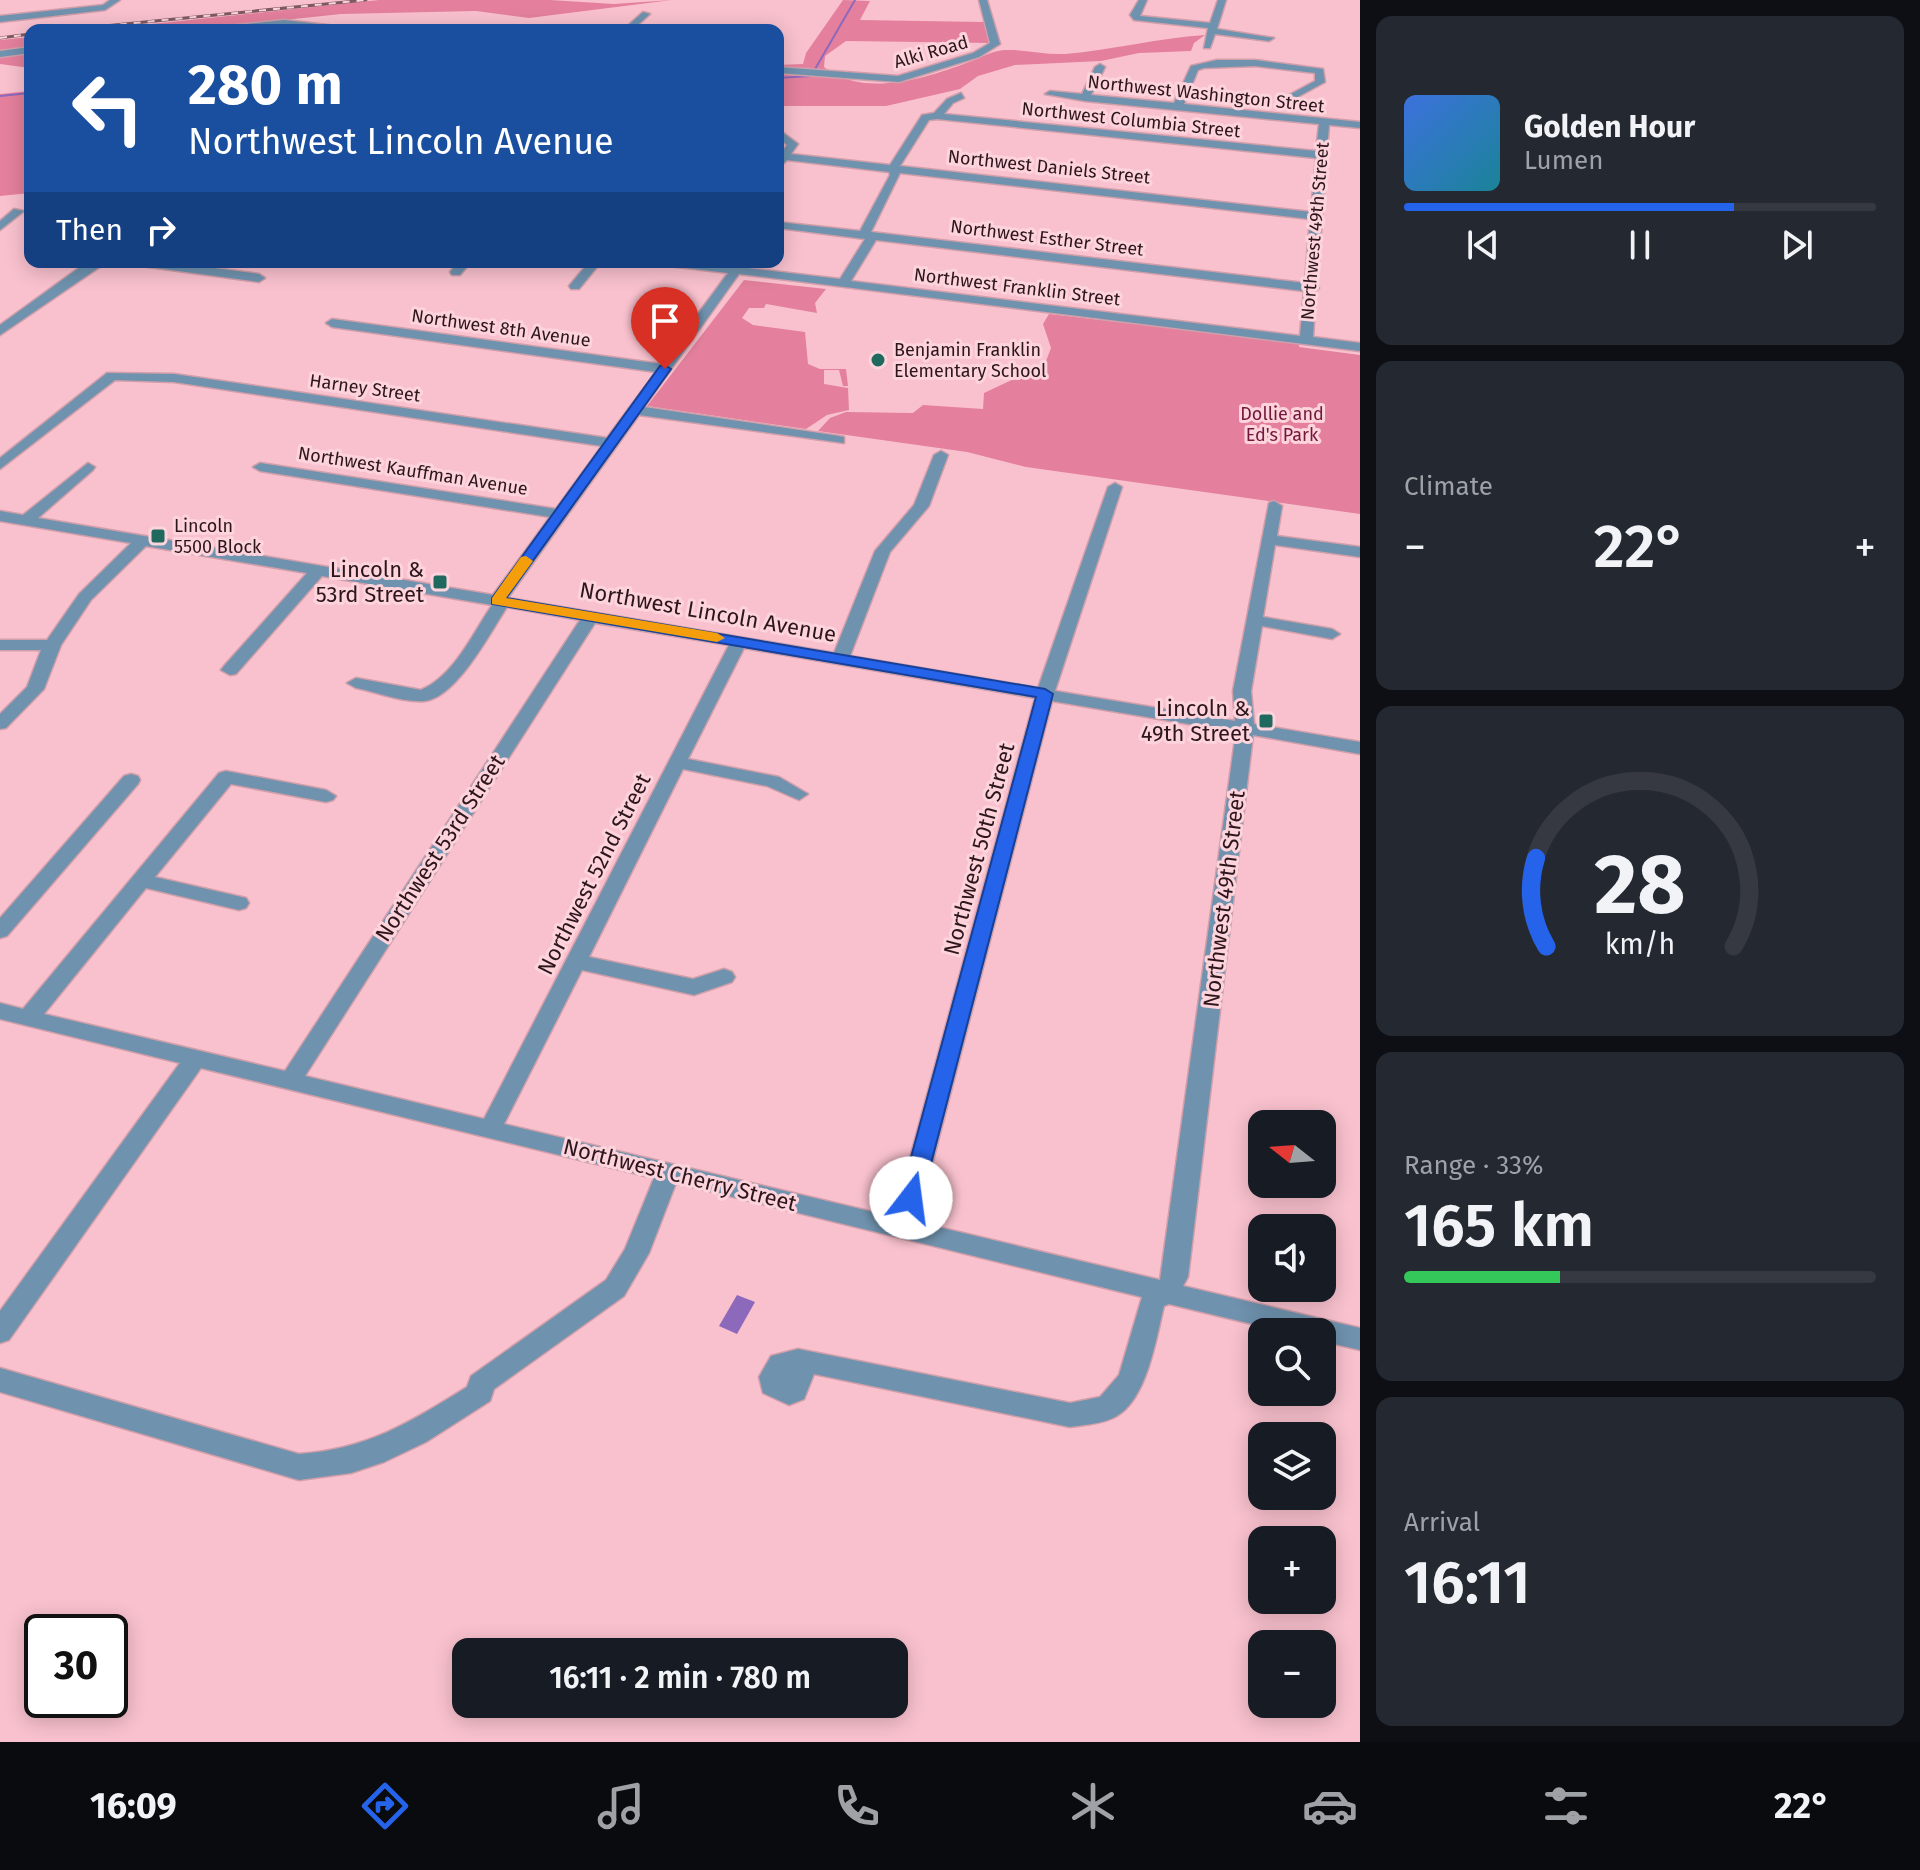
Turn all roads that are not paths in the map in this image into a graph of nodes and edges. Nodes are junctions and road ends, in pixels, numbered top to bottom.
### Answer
1 (116, 0) edge
2 (983, 0) edge
3 (1143, 0) edge
4 (1222, 0) edge
5 (0, 11) edge
6 (646, 14) dead end
7 (25, 16) junction
8 (0, 19) edge
9 (271, 24) edge
10 (296, 24) edge
11 (634, 24) edge
12 (1212, 28) junction
13 (1269, 38) dead end
14 (1207, 46) dead end
15 (24, 51) edge
16 (0, 54) edge
17 (1100, 67) dead end
18 (784, 71) edge
19 (1050, 94) dead end
20 (961, 96) dead end
21 (1292, 97) dead end
22 (1085, 98) junction
23 (1178, 107) junction
24 (937, 116) junction
25 (1324, 121) junction
26 (1360, 125) edge
27 (784, 136) edge
28 (784, 154) edge
29 (1321, 155) junction
30 (784, 160) edge
31 (894, 168) junction
32 (18, 211) dead end
33 (1316, 216) junction
34 (784, 226) edge
35 (0, 227) edge
36 (868, 235) junction
37 (87, 268) edge
38 (185, 268) edge
39 (590, 268) edge
40 (719, 268) edge
41 (736, 270) junction
42 (259, 278) dead end
43 (843, 284) junction
44 (575, 286) dead end
45 (1313, 288) junction
46 (332, 323) dead end
47 (0, 331) edge
48 (1306, 340) junction
49 (1360, 347) edge
50 (665, 369) junction
51 (635, 410) junction
52 (839, 440) dead end
53 (612, 443) junction
54 (941, 455) dead end
55 (0, 465) edge
56 (88, 467) dead end
57 (260, 467) dead end
58 (1115, 487) dead end
59 (1274, 506) dead end
60 (560, 514) junction
61 (0, 516) edge
62 (25, 521) junction
63 (1268, 539) junction
64 (142, 541) junction
65 (1360, 552) edge
66 (318, 571) junction
67 (499, 601) junction
68 (591, 616) junction
69 (1254, 620) junction
70 (1332, 634) dead end
71 (739, 642) junction
72 (0, 645) edge
73 (52, 645) junction
74 (840, 659) junction
75 (230, 670) dead end
76 (356, 683) dead end
77 (1045, 694) junction
78 (0, 724) edge
79 (1245, 729) junction
80 (1360, 748) edge
81 (679, 763) junction
82 (131, 780) dead end
83 (799, 794) dead end
84 (326, 796) dead end
85 (141, 880) junction
86 (239, 903) dead end
87 (0, 931) edge
88 (575, 961) junction
89 (724, 977) dead end
90 (0, 1011) edge
91 (28, 1018) junction
92 (196, 1058) junction
93 (290, 1081) junction
94 (490, 1129) junction
95 (668, 1172) junction
96 (903, 1228) junction
97 (1167, 1292) junction
98 (0, 1332) edge
99 (1360, 1339) edge
100 (805, 1361) dead end
101 (0, 1380) edge

1 - 7 street
2 - 18 street, Alki Road
3 - 12 street
4 - 12 street
5 - 7 street
6 - 11 street
7 - 8 street
9 - 10 street
12 - 13 street
12 - 14 street
15 - 16 street
17 - 22 street
19 - 22 street, Northwest Washington Street
20 - 24 street
21 - 23 street
22 - 23 street, Northwest Washington Street
23 - 25 street, Northwest Washington Street
24 - 29 street, Northwest Columbia Street
24 - 31 street
25 - 26 street, Northwest Washington Street
25 - 29 street, Northwest 49th Street
27 - 28 street
29 - 33 street, Northwest 49th Street
30 - 31 street, Northwest Daniels Street
31 - 33 street, Northwest Daniels Street
31 - 36 street
32 - 35 street
33 - 45 street, Northwest 49th Street
34 - 36 street, Northwest Esther Street
36 - 43 street
36 - 45 street, Northwest Esther Street
37 - 47 street
38 - 42 street
39 - 44 street
40 - 41 street, Northwest Franklin Street
41 - 43 street, Northwest Franklin Street
41 - 50 street
43 - 48 street, Northwest Franklin Street
45 - 48 street, Northwest 49th Street
46 - 50 street, Northwest 8th Avenue
48 - 49 street, Northwest Franklin Street
50 - 51 street
51 - 52 street
51 - 53 street
53 - 55 street, Harney Street
53 - 60 street
54 - 74 street
56 - 62 street
57 - 60 street, Northwest Kauffman Avenue
58 - 77 street, Northwest 50th Street
59 - 63 street, Northwest 49th Street
60 - 67 street
61 - 62 street, Northwest Lincoln Avenue
62 - 64 street, Northwest Lincoln Avenue
63 - 65 street
63 - 69 street, Northwest 49th Street
64 - 66 street, Northwest Lincoln Avenue
64 - 73 street
66 - 67 street, Northwest Lincoln Avenue
66 - 75 street
67 - 68 street, Northwest Lincoln Avenue
67 - 76 street
68 - 71 street, Northwest Lincoln Avenue
68 - 93 street, Northwest 53rd Street
69 - 70 street
69 - 79 street, Northwest 49th Street
71 - 74 street, Northwest Lincoln Avenue
71 - 81 street, Northwest 52nd Street
72 - 73 street
73 - 78 street
74 - 77 street, Northwest Lincoln Avenue
77 - 79 street, Northwest Lincoln Avenue
77 - 96 street, Northwest 50th Street
79 - 80 street, Northwest Lincoln Avenue
79 - 97 street, Northwest 49th Street
81 - 83 street
81 - 88 street, Northwest 52nd Street
82 - 87 street
84 - 85 street
85 - 86 street
85 - 91 street
88 - 89 street
88 - 94 street, Northwest 52nd Street
90 - 91 street, Northwest Cherry Street
91 - 92 street, Northwest Cherry Street
92 - 93 street, Northwest Cherry Street
92 - 98 street
93 - 94 street, Northwest Cherry Street
94 - 95 street, Northwest Cherry Street
95 - 96 street, Northwest Cherry Street
95 - 101 street
96 - 97 street, Northwest Cherry Street
97 - 99 street, Northwest Cherry Street
97 - 100 street, Northwest 49th Street

